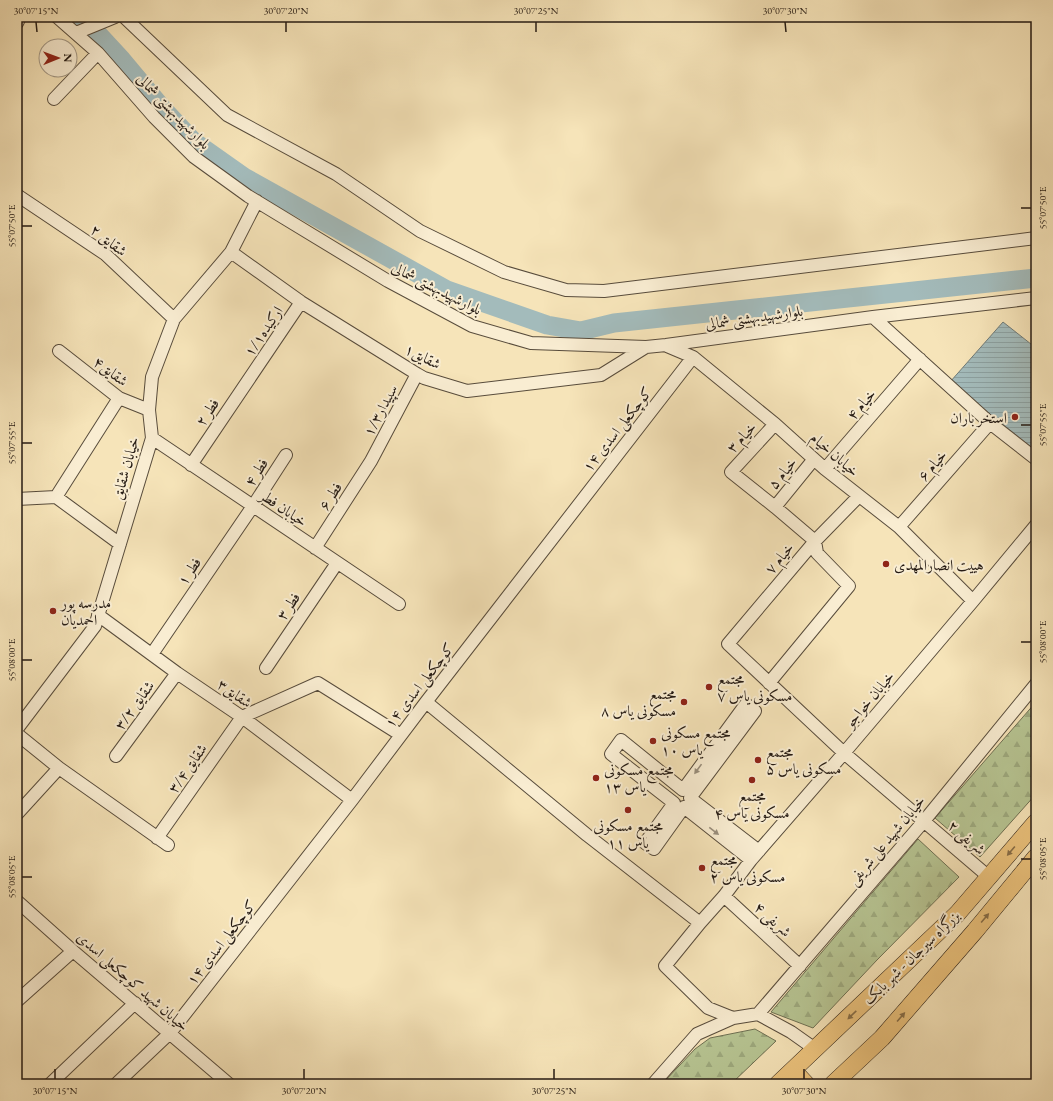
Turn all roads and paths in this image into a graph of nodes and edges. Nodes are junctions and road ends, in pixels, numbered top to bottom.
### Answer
1 (20, 17) edge
2 (57, 17) edge
3 (115, 17) edge
4 (124, 17) edge
5 (17, 23) edge
6 (76, 33) junction
7 (98, 54) junction
8 (54, 99) dead end
9 (17, 195) edge
10 (257, 201) junction
11 (1036, 238) edge
12 (231, 252) junction
13 (1036, 298) edge
14 (301, 302) junction
15 (873, 317) junction
16 (174, 320) junction
17 (666, 345) junction
18 (646, 347) junction
19 (59, 351) dead end
20 (693, 357) junction
21 (920, 359) junction
22 (417, 374) junction
23 (250, 377) joint
24 (119, 398) junction
25 (149, 410) junction
26 (990, 423) junction
27 (775, 424) junction
28 (152, 438) junction
29 (286, 455) dead end
30 (814, 459) junction
31 (1036, 459) edge
32 (372, 461) joint
33 (191, 464) junction
34 (825, 469) junction
35 (56, 496) junction
36 (859, 496) junction
37 (17, 499) edge
38 (253, 506) junction
39 (775, 507) junction
40 (1036, 525) edge
41 (899, 528) junction
42 (815, 541) junction
43 (120, 544) junction
44 (315, 548) junction
45 (337, 563) junction
46 (973, 601) junction
47 (399, 604) dead end
48 (96, 620) junction
49 (728, 644) joint
50 (152, 654) junction
51 (266, 668) dead end
52 (177, 673) junction
53 (769, 684) junction
54 (1036, 684) edge
55 (426, 702) junction
56 (750, 708) dead end
57 (242, 717) junction
58 (17, 729) edge
59 (17, 734) edge
60 (401, 735) junction
61 (844, 753) junction
62 (116, 756) dead end
63 (59, 768) junction
64 (352, 800) junction
65 (682, 800) junction
66 (17, 814) edge
67 (924, 821) junction
68 (1036, 822) edge
69 (157, 838) junction
70 (168, 845) dead end
71 (650, 846) dead end
72 (755, 855) junction
73 (1036, 857) edge
74 (989, 877) junction
75 (724, 896) junction
76 (17, 902) edge
77 (700, 923) junction
78 (73, 951) junction
79 (800, 966) junction
80 (17, 1001) edge
81 (135, 1003) junction
82 (758, 1014) junction
83 (733, 1018) junction
84 (170, 1033) junction
85 (815, 1049) junction
86 (793, 1070) junction
87 (50, 1084) edge
88 (116, 1084) edge
89 (229, 1084) edge
90 (654, 1084) edge
91 (778, 1084) edge
92 (806, 1084) edge
93 (833, 1084) edge

1 - 5 street
2 - 6 street, بلوارشهیدبهشتی شمالی
3 - 6 street
4 - 11 street, بلوارشهیدبهشتی شمالی
6 - 7 street, بلوارشهیدبهشتی شمالی
7 - 8 street
7 - 10 street, بلوارشهیدبهشتی شمالی
9 - 16 street, شقایق ۲
10 - 12 street, خیابان شقایق
10 - 18 street, بلوارشهیدبهشتی شمالی
12 - 14 street, شقایق۱
12 - 16 street, خیابان شقایق
13 - 15 street, بلوارشهیدبهشتی شمالی
14 - 22 street, شقایق۱
14 - 23 street, ارکیده۱/۱
15 - 17 street, بلوارشهیدبهشتی شمالی
15 - 21 street
16 - 25 street, خیابان شقایق
17 - 18 street, بلوارشهیدبهشتی شمالی
17 - 20 street, خیابان خیام
18 - 22 street, شقایق۱
19 - 24 street, شقایق۴
20 - 27 street, خیابان خیام
20 - 55 street, کوچکعلی اسدی ۱۴
21 - 26 street
21 - 34 street, خیام ۴
22 - 32 street, سپیدار۱/۳
23 - 33 street, فطر ۲
24 - 25 street, شقایق۴
24 - 35 street
25 - 28 street, خیابان شقایق
26 - 31 street
26 - 41 street, خیام ۶
27 - 30 street, خیابان خیام
27 - 39 street, خیام ۳
28 - 33 street, خیابان فطر
28 - 43 street, خیابان شقایق
29 - 38 street, فطر ۴
30 - 34 street, خیابان خیام
30 - 39 street, خیام ۵
32 - 44 street, فطر ۶
33 - 38 street, خیابان فطر
34 - 36 street, خیابان خیام
35 - 37 street
35 - 43 street
36 - 41 street, خیابان خیام
36 - 42 street, خیام ۷
38 - 44 street, خیابان فطر
38 - 50 street, فطر ۱
39 - 42 street
40 - 46 street, خیابان خواجو
41 - 46 street, خیابان خیام
42 - 49 street, خیام ۷
42 - 53 street
43 - 48 street, خیابان شقایق
44 - 45 street, خیابان فطر
45 - 47 street, خیابان فطر
45 - 51 street, فطر ۳
46 - 61 street, خیابان خواجو
48 - 50 street, شقایق۳
48 - 58 street, خیابان شقایق
49 - 53 street, شریفی ۲
50 - 52 street, شقایق۳
52 - 57 street, شقایق۳
52 - 62 street, شقایق ۳/۲
53 - 61 street, شریفی ۲
54 - 67 street, خیابان شهید علی شریفی
55 - 60 street, کوچکعلی اسدی ۱۴
55 - 77 street
56 - 65 street
57 - 60 street
57 - 64 street, شقایق۳
57 - 69 street, شقایق ۳/۴
59 - 63 street
60 - 64 street, کوچکعلی اسدی ۱۴
61 - 67 street, شریفی ۲
61 - 72 street, خیابان خواجو
63 - 66 street
63 - 69 street
64 - 84 street, کوچکعلی اسدی ۱۴
65 - 65 street
65 - 71 street
65 - 72 street
67 - 74 street, شریفی ۲
67 - 79 street, خیابان شهید علی شریفی
68 -> 74 highway, بزرگراه سیرجان - شهر بابک
69 - 70 street
72 - 75 street, خیابان خواجو
93 -> 73 highway, بزرگراه سیرجان - شهر بابک
74 -> 85 highway, بزرگراه سیرجان - شهر بابک
75 - 77 street, خیابان خواجو
75 - 79 street, شریفی ۴
76 - 78 street, خیابان شهید کوچکعلی اسدی
77 - 83 street, خیابان خواجو
78 - 80 street
78 - 81 street, خیابان شهید کوچکعلی اسدی
79 - 82 street, خیابان شهید علی شریفی
81 - 84 street, خیابان شهید کوچکعلی اسدی
81 - 87 street
82 - 83 street
82 - 85 street
83 - 90 street
84 - 88 street, کوچکعلی اسدی ۱۴
84 - 89 street, خیابان شهید کوچکعلی اسدی
85 - 86 highway, بزرگراه سیرجان - شهر بابک
86 - 91 highway, بزرگراه سیرجان - شهر بابک
86 - 92 highway

